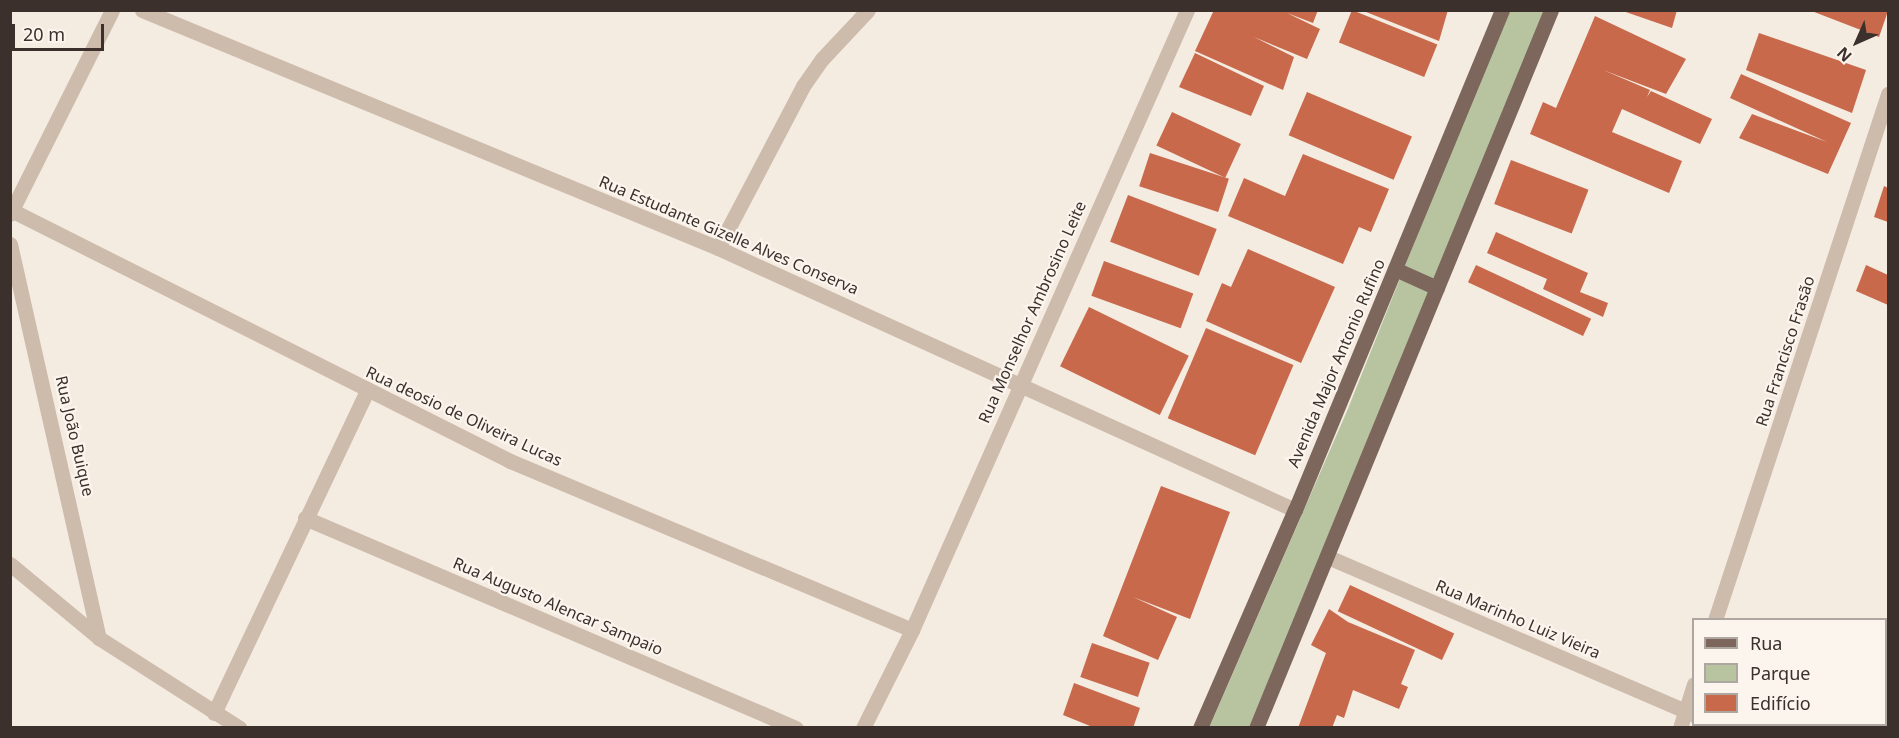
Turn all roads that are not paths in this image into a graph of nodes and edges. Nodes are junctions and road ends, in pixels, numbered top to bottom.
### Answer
1 (112, 10) edge
2 (142, 10) edge
3 (868, 10) edge
4 (1187, 10) edge
5 (1502, 10) edge
6 (1551, 10) edge
7 (1888, 94) edge
8 (11, 212) edge
9 (10, 244) edge
10 (718, 248) junction
11 (1395, 269) junction
12 (1437, 288) junction
13 (1019, 382) junction
14 (367, 391) junction
15 (1295, 510) junction
16 (305, 518) junction
17 (1328, 557) junction
18 (10, 564) edge
19 (1716, 618) edge
20 (912, 630) junction
21 (99, 638) junction
22 (1692, 695) edge
23 (214, 712) junction
24 (1689, 712) edge
25 (240, 728) edge
26 (796, 728) edge
27 (863, 728) edge
28 (1200, 728) edge
29 (1256, 728) edge
30 (1680, 728) edge

1 - 8 street
2 - 10 street, Rua Estudante Gizelle Alves Conserva
3 - 10 street
4 - 13 street, Rua Monselhor Ambrosino Leite
5 - 11 main road, Avenida Major Antonio Rufino
6 - 12 main road
7 - 19 street, Rua Francisco Frasão
8 - 14 street, Rua deosio de Oliveira Lucas
9 - 21 street, Rua João Buique
10 - 13 street, Rua Estudante Gizelle Alves Conserva
11 - 12 main road
11 - 15 main road, Avenida Major Antonio Rufino
12 - 17 main road
13 - 15 street, Rua Estudante Gizelle Alves Conserva
13 - 20 street, Rua Monselhor Ambrosino Leite
14 - 16 street
14 - 20 street, Rua deosio de Oliveira Lucas
15 - 28 main road, Avenida Major Antonio Rufino
16 - 23 street
16 - 26 street, Rua Augusto Alencar Sampaio
17 - 24 street, Rua Marinho Luiz Vieira
17 - 29 main road
18 - 21 street
20 - 27 street, Rua Monselhor Ambrosino Leite
21 - 23 street
22 - 24 street
23 - 25 street
24 - 30 street

